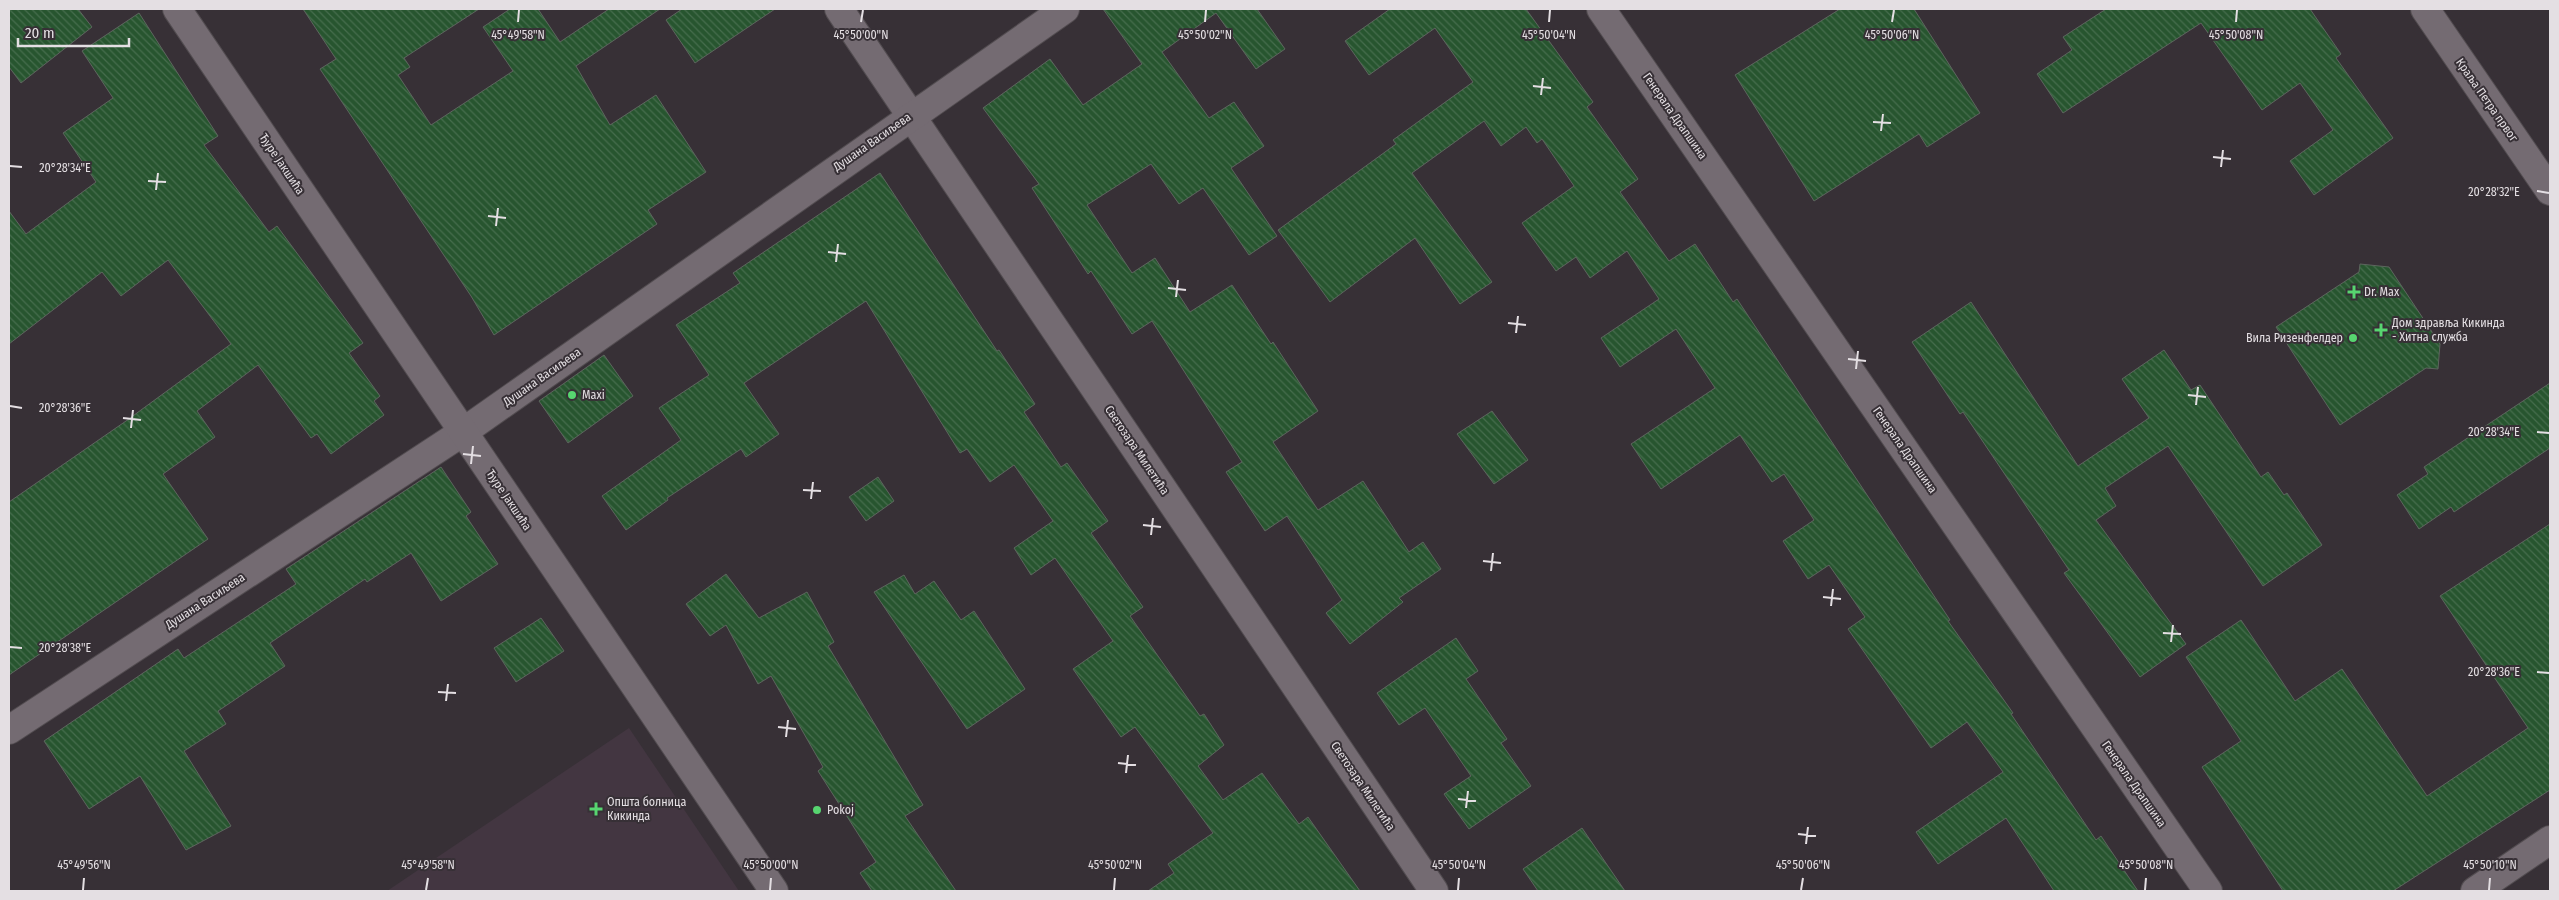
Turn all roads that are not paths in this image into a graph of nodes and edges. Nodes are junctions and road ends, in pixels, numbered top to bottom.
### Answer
1 (177, 9) edge
2 (839, 9) edge
3 (1065, 9) edge
4 (1601, 9) edge
5 (2424, 9) edge
6 (911, 115) junction
7 (2550, 191) edge
8 (464, 432) junction
9 (9, 730) edge
10 (2550, 840) edge
11 (774, 891) edge
12 (1434, 891) edge
13 (2208, 891) edge
14 (2475, 891) edge

1 - 8 street, Ђуре Јакшића
2 - 6 street, Светозара Милетића
3 - 6 street, Душана Васиљева
4 - 13 street, Генерала Драпшина
5 - 7 street, Краља Петра првог
6 - 8 street, Душана Васиљева
6 - 12 street, Светозара Милетића
8 - 9 street, Душана Васиљева
8 - 11 street, Ђуре Јакшића
10 - 14 street

